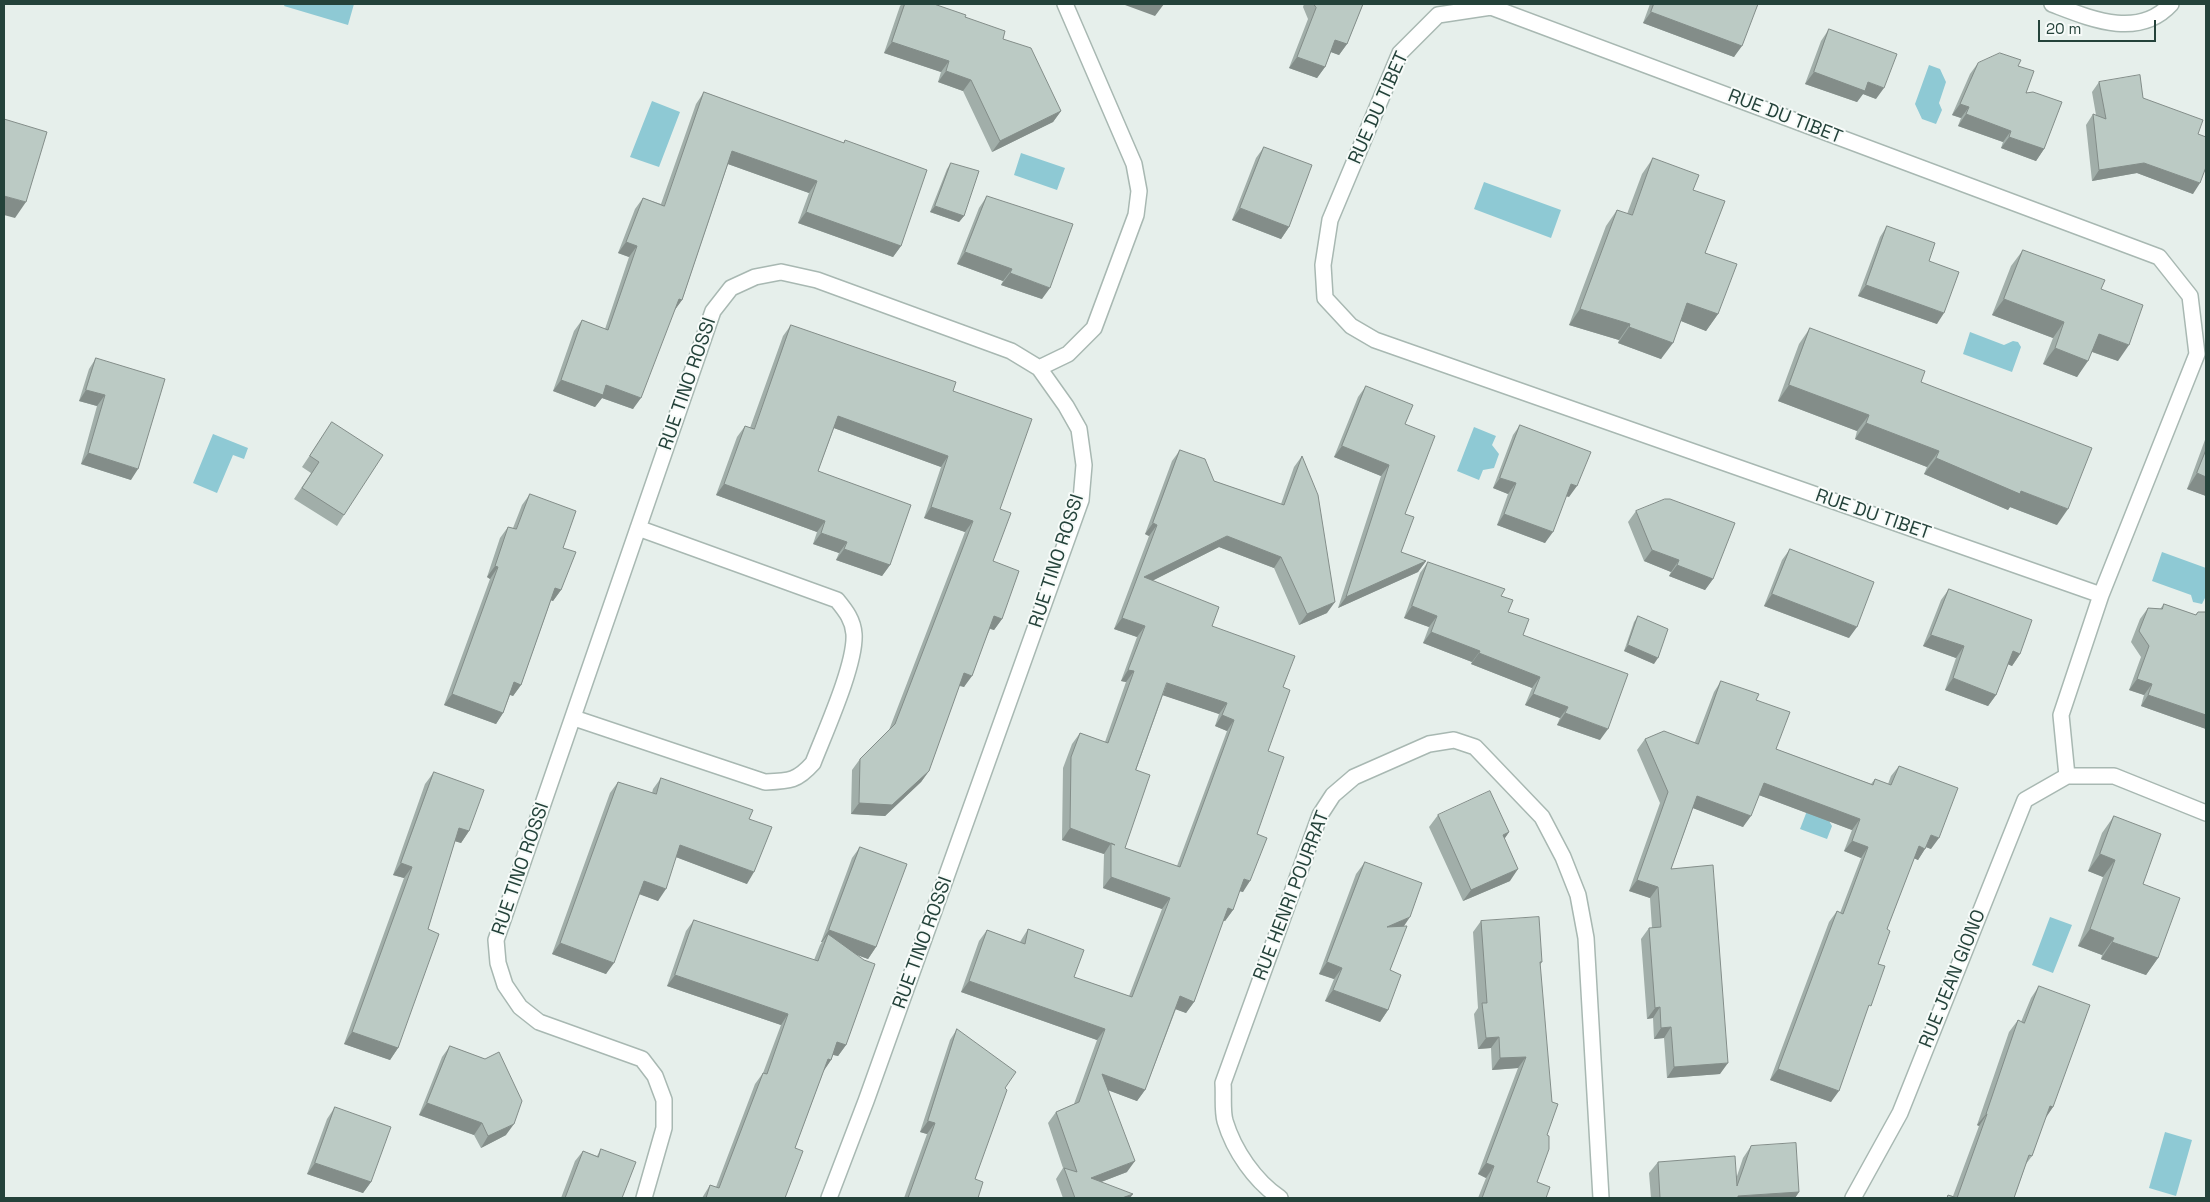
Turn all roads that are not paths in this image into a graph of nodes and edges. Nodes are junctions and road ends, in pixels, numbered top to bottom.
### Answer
1 (1065, 4) edge
2 (2052, 4) edge
3 (2171, 4) edge
4 (1039, 368) junction
5 (638, 528) junction
6 (2101, 595) junction
7 (574, 718) junction
8 (2067, 776) junction
9 (2206, 813) edge
10 (644, 1198) edge
11 (829, 1198) edge
12 (1280, 1198) edge
13 (1601, 1198) edge
14 (1853, 1198) edge

1 - 4 street
2 - 3 street
4 - 5 street, RUE TINO ROSSI
4 - 11 street, RUE TINO ROSSI
5 - 7 street, RUE TINO ROSSI
5 - 7 street
6 - 6 street, RUE DU TIBET
6 - 8 street, RUE DU TIBET
7 - 10 street, RUE TINO ROSSI
8 - 9 street
8 - 14 street, RUE JEAN GIONO
12 - 13 street, RUE HENRI POURRAT

